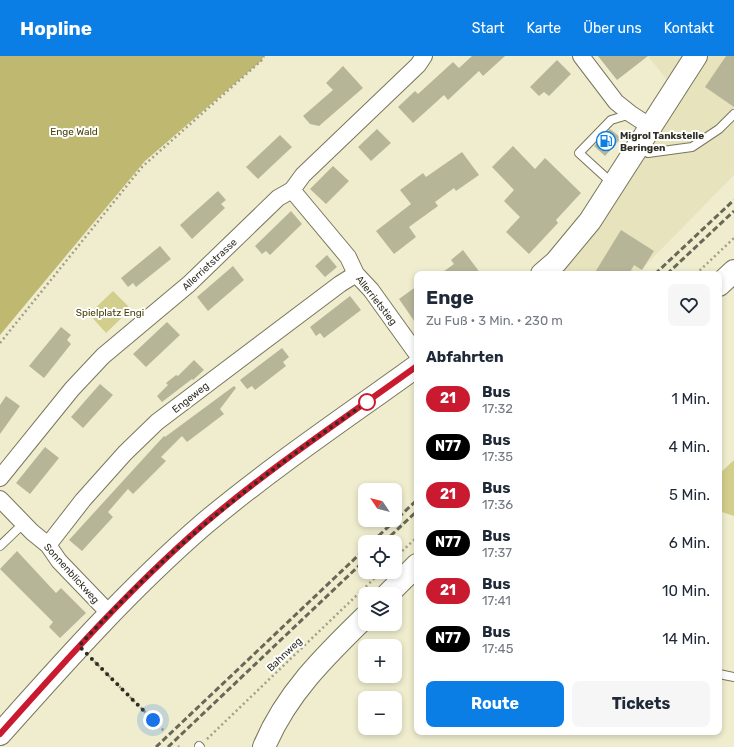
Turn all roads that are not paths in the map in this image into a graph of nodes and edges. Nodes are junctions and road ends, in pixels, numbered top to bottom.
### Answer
1 (424, 56) edge
2 (581, 56) edge
3 (696, 56) edge
4 (631, 114) junction
5 (734, 114) edge
6 (651, 127) junction
7 (638, 147) junction
8 (614, 185) junction
9 (292, 190) junction
10 (545, 271) edge
11 (734, 271) edge
12 (356, 274) junction
13 (722, 282) edge
14 (414, 350) edge
15 (414, 368) edge
16 (0, 478) edge
17 (0, 499) edge
18 (24, 523) junction
19 (48, 545) junction
20 (0, 546) edge
21 (414, 568) edge
22 (395, 587) edge
23 (109, 614) junction
24 (358, 624) edge
25 (722, 675) edge
26 (734, 677) edge
27 (0, 734) edge
28 (264, 747) edge

1 - 9 street, Allerrietstrasse
2 - 4 street
3 - 6 main road
4 - 6 street
4 - 8 lane
5 - 7 lane
6 - 7 main road
7 - 8 main road
8 - 10 main road
9 - 12 street, Allerrietstieg
9 - 16 street, Allerrietstrasse
11 - 13 main road
12 - 14 street, Allerrietstieg
12 - 19 street, Engeweg
15 - 23 main road
17 - 18 street, Sonnenblickweg
18 - 19 street, Sonnenblickweg
18 - 20 lane
19 - 23 street, Sonnenblickweg
21 - 22 main road
23 - 27 main road
24 - 28 main road
25 - 26 lane

